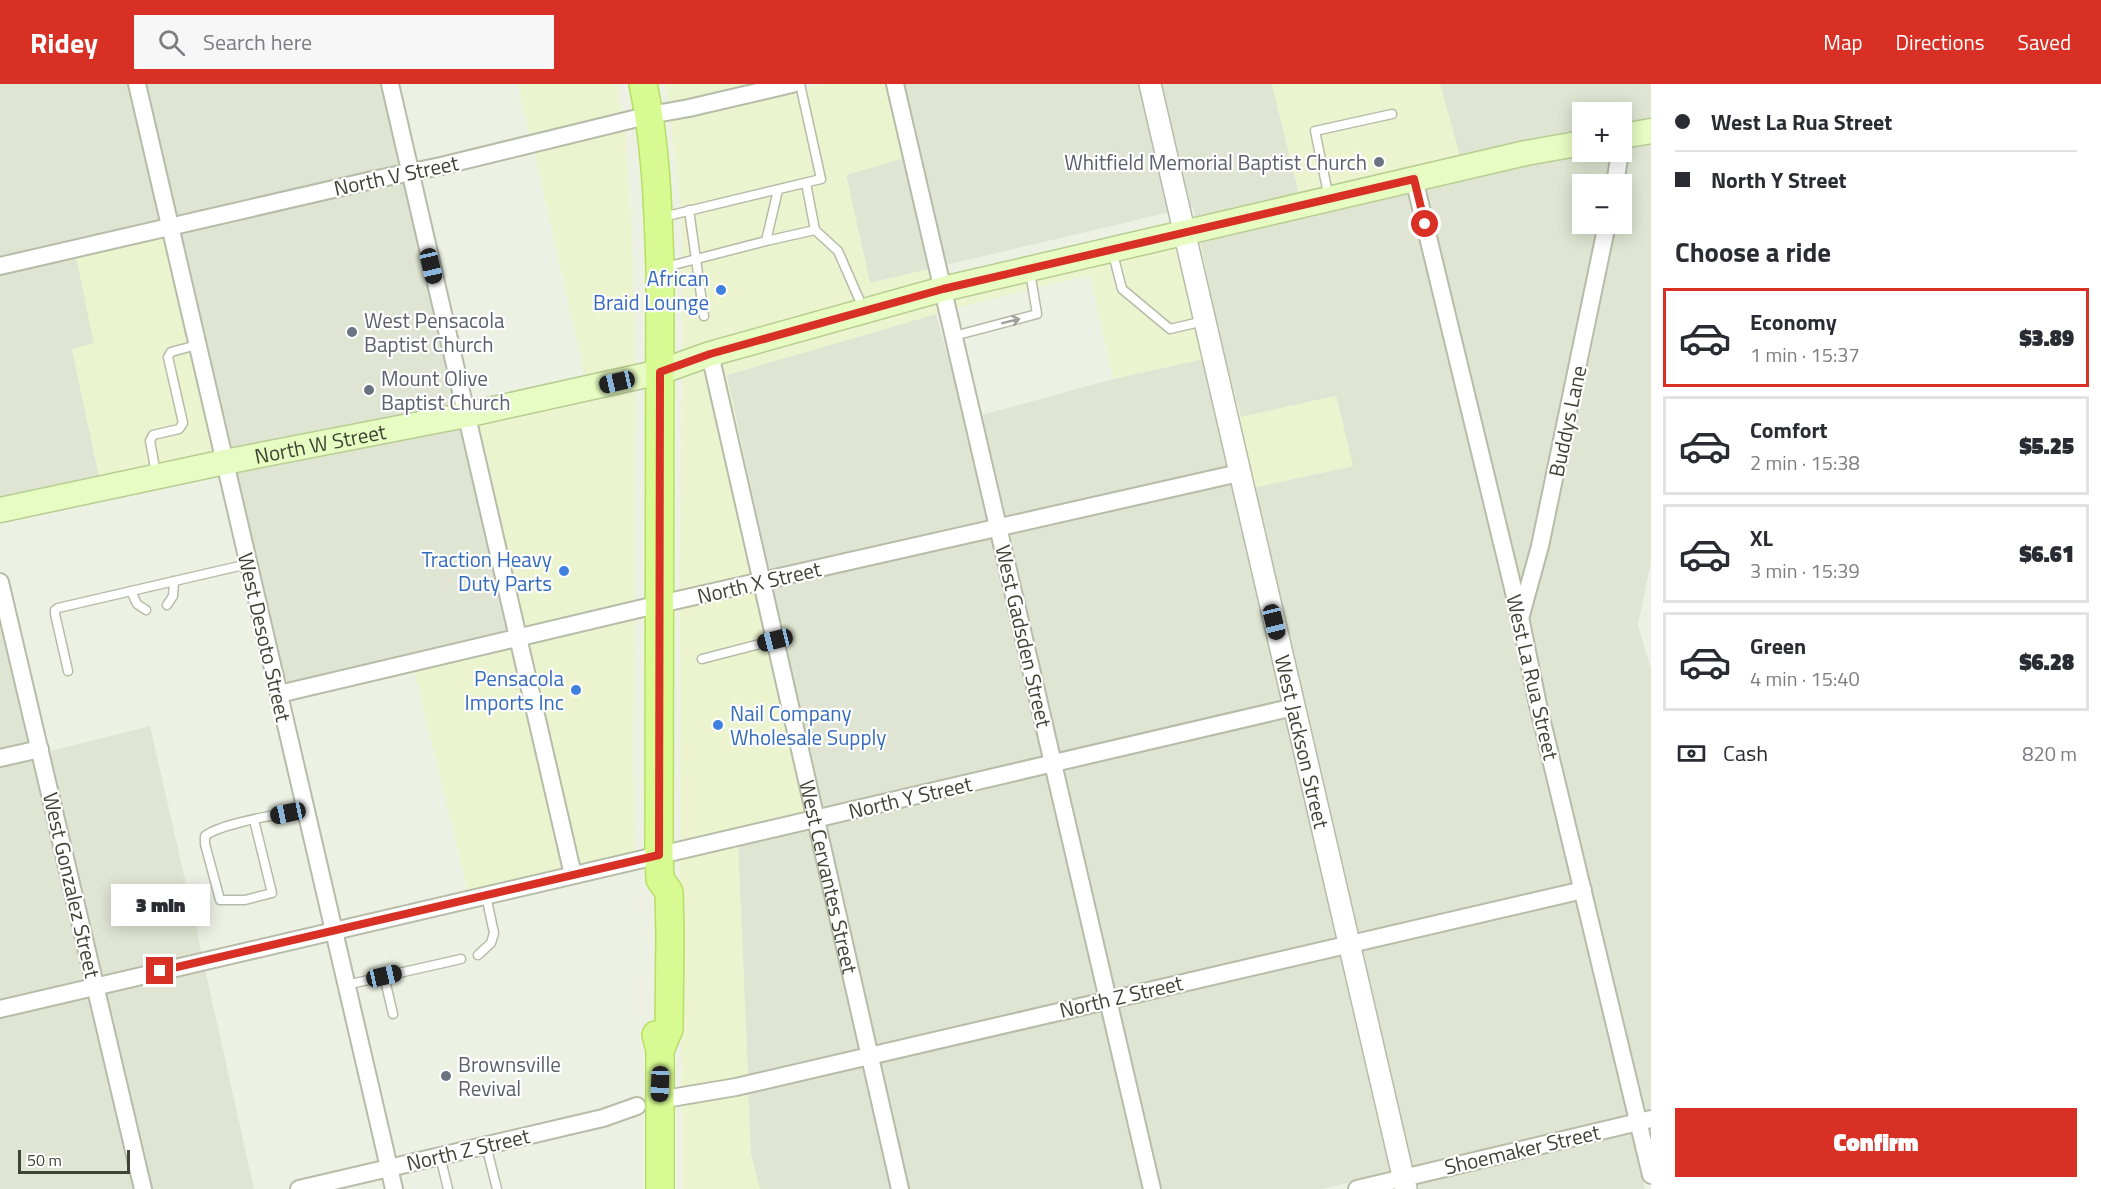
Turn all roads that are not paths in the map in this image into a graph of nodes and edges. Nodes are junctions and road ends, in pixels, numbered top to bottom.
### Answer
1 (137, 84) edge
2 (390, 84) edge
3 (643, 84) edge
4 (792, 84) edge
5 (800, 84) edge
6 (895, 84) edge
7 (1150, 84) edge
8 (1392, 114) dead end
9 (650, 115) junction
10 (1651, 131) edge
11 (1632, 137) edge
12 (1572, 145) edge
13 (410, 172) junction
14 (1414, 179) junction
15 (806, 183) junction
16 (778, 190) junction
17 (1329, 199) junction
18 (689, 210) junction
19 (658, 218) junction
20 (169, 226) junction
21 (815, 230) junction
22 (1184, 232) junction
23 (1605, 234) edge
24 (766, 241) junction
25 (1112, 249) junction
26 (696, 259) junction
27 (0, 266) edge
28 (660, 268) junction
29 (1029, 269) junction
30 (943, 289) junction
31 (865, 311) junction
32 (704, 316) dead end
33 (1204, 321) junction
34 (954, 336) junction
35 (197, 345) junction
36 (710, 354) junction
37 (660, 372) junction
38 (466, 415) junction
39 (225, 462) junction
40 (1239, 473) junction
41 (157, 477) junction
42 (0, 510) edge
43 (1000, 527) junction
44 (248, 564) junction
45 (174, 581) junction
46 (761, 581) junction
47 (0, 582) edge
48 (131, 591) junction
49 (660, 604) junction
50 (167, 605) dead end
51 (147, 610) dead end
52 (1520, 617) junction
53 (519, 638) junction
54 (775, 640) junction
55 (702, 659) dead end
56 (68, 671) dead end
57 (279, 694) junction
58 (1294, 707) junction
59 (40, 749) junction
60 (0, 758) edge
61 (1053, 763) junction
62 (305, 809) junction
63 (816, 819) junction
64 (254, 820) junction
65 (659, 867) junction
66 (573, 875) junction
67 (1583, 890) junction
68 (486, 896) junction
69 (333, 931) junction
70 (1350, 943) junction
71 (478, 955) dead end
72 (461, 959) dead end
73 (384, 976) junction
74 (346, 985) junction
75 (96, 986) junction
76 (1109, 999) junction
77 (0, 1009) edge
78 (393, 1014) dead end
79 (870, 1056) junction
80 (648, 1103) junction
81 (1645, 1120) edge
82 (486, 1145) junction
83 (440, 1156) junction
84 (389, 1168) junction
85 (1651, 1175) edge
86 (1405, 1183) edge
87 (143, 1189) edge
88 (299, 1189) edge
89 (394, 1189) edge
90 (448, 1189) edge
91 (497, 1189) edge
92 (660, 1189) edge
93 (900, 1189) edge
94 (1152, 1189) edge
95 (1357, 1189) edge

1 - 20 street, West Desoto Street
2 - 13 street
3 - 9 main road
4 - 9 street, North V Street
5 - 15 lane
6 - 30 street, West Gadsden Street
7 - 22 street, West Jackson Street
8 - 17 lane
9 - 13 street, North V Street
9 - 19 main road
10 - 11 main road
12 - 14 main road, North W Street
13 - 20 street, North V Street
13 - 38 street
14 - 17 main road, North W Street
14 - 52 street, West La Rua Street
15 - 16 lane
15 - 21 lane
16 - 18 lane
16 - 24 lane
17 - 22 main road, North W Street
18 - 19 lane
18 - 26 lane
19 - 28 main road
20 - 27 street, North V Street
20 - 35 street, West Desoto Street
21 - 24 lane
21 - 31 lane
22 - 25 main road, North W Street
22 - 33 street, West Jackson Street
23 - 52 street, Buddys Lane
24 - 26 lane
25 - 29 main road, North W Street
25 - 33 lane
26 - 28 lane
26 - 32 lane
28 - 37 main road
29 - 30 main road, North W Street
34 -> 29 lane
30 - 31 main road, North W Street
30 - 34 street, West Gadsden Street
31 - 36 main road, North W Street
33 - 40 street, West Jackson Street
34 - 43 street, West Gadsden Street
35 - 39 street, West Desoto Street
35 - 41 lane
36 - 37 main road, North W Street
36 - 46 street, West Cervantes Street
37 - 38 main road, North W Street
37 - 49 main road
38 - 39 main road, North W Street
38 - 53 street
39 - 41 main road, North W Street
39 - 44 street, West Desoto Street
40 - 43 street, North X Street
40 - 58 street, West Jackson Street
41 - 42 main road, North W Street
43 - 46 street, North X Street
43 - 61 street, West Gadsden Street
44 - 45 lane
44 - 57 street, West Desoto Street
45 - 48 lane
45 - 50 lane
46 - 49 street, North X Street
46 - 54 street, West Cervantes Street
47 - 59 street, West Gonzalez Street
48 - 51 lane
48 - 56 lane
49 - 53 street, North X Street
49 - 65 main road
52 - 67 street, West La Rua Street
53 - 57 street, North X Street
53 - 66 street
54 - 55 lane
54 - 63 street, West Cervantes Street
57 - 62 street, West Desoto Street
58 - 61 street, North Y Street
58 - 70 street, West Jackson Street
59 - 60 street
59 - 75 street, West Gonzalez Street
61 - 63 street, North Y Street
61 - 76 street, West Gadsden Street
62 - 64 lane
62 - 69 street, West Desoto Street
63 - 65 street, North Y Street
63 - 79 street, West Cervantes Street
64 - 64 lane
65 - 66 street, North Y Street
65 - 80 main road
66 - 68 street, North Y Street
67 - 70 street, North Z Street
67 - 81 street, West La Rua Street
68 - 69 street, North Y Street
68 - 71 lane
69 - 74 street, West Desoto Street
69 - 75 street, North Y Street
70 - 76 street, North Z Street
70 - 86 street, West Jackson Street
72 - 73 lane
73 - 74 lane
73 - 78 lane
74 - 84 street, West Desoto Street
75 - 77 street, North Y Street
75 - 87 street, West Gonzalez Street
76 - 79 street, North Z Street
76 - 94 street, West Gadsden Street
79 - 80 street, North Z Street
79 - 93 street, West Cervantes Street
80 - 82 street, North Z Street
80 - 92 main road
81 - 85 street, West La Rua Street
81 - 86 street, Shoemaker Street
82 - 83 street, North Z Street
82 - 91 lane
83 - 84 street, North Z Street
83 - 90 lane
84 - 88 street, North Z Street
84 - 89 street, West Desoto Street
86 - 95 street, Shoemaker Street

